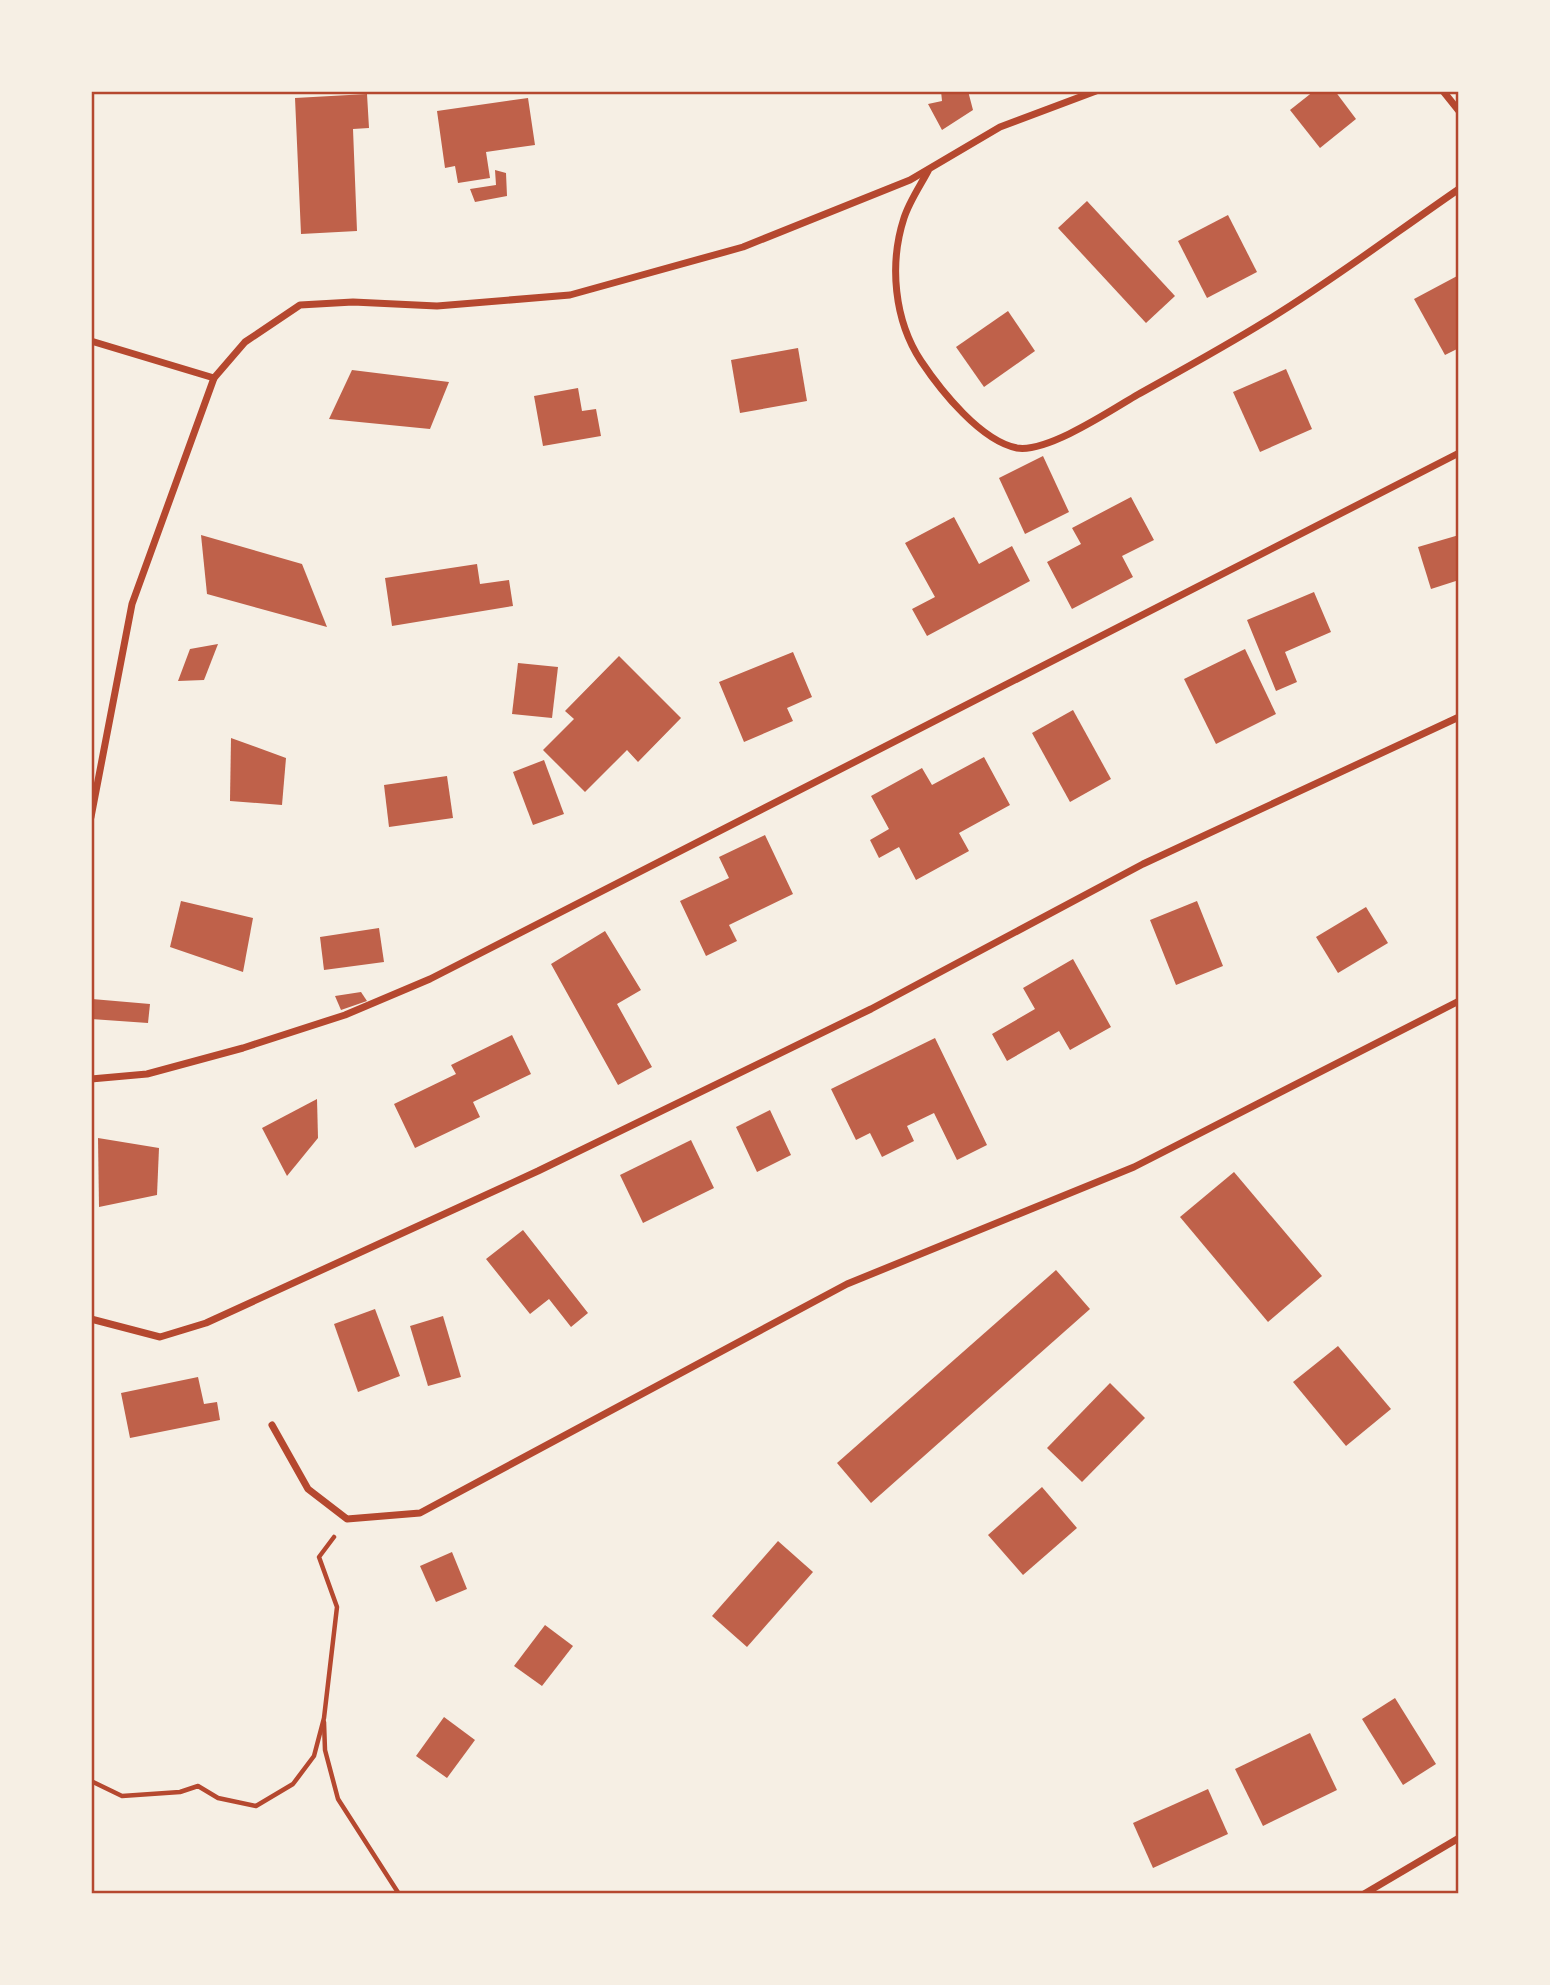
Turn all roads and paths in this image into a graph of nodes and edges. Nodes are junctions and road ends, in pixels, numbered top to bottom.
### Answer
1 (1096, 91) edge
2 (1443, 91) edge
3 (1459, 111) edge
4 (928, 169) junction
5 (1459, 189) edge
6 (91, 341) edge
7 (214, 378) junction
8 (1459, 453) edge
9 (1459, 717) edge
10 (91, 817) edge
11 (1459, 1001) edge
12 (91, 1079) edge
13 (91, 1319) edge
14 (272, 1425) dead end
15 (347, 1519) junction
16 (324, 1718) junction
17 (91, 1781) edge
18 (1459, 1838) edge
19 (399, 1894) edge
20 (1364, 1894) edge

1 - 4 street
2 - 3 street
4 - 5 street
4 - 7 street
6 - 7 street
7 - 10 street
8 - 12 street
9 - 13 street
11 - 15 street
14 - 15 street
15 - 16 path
16 - 17 path
16 - 19 path
18 - 20 street

